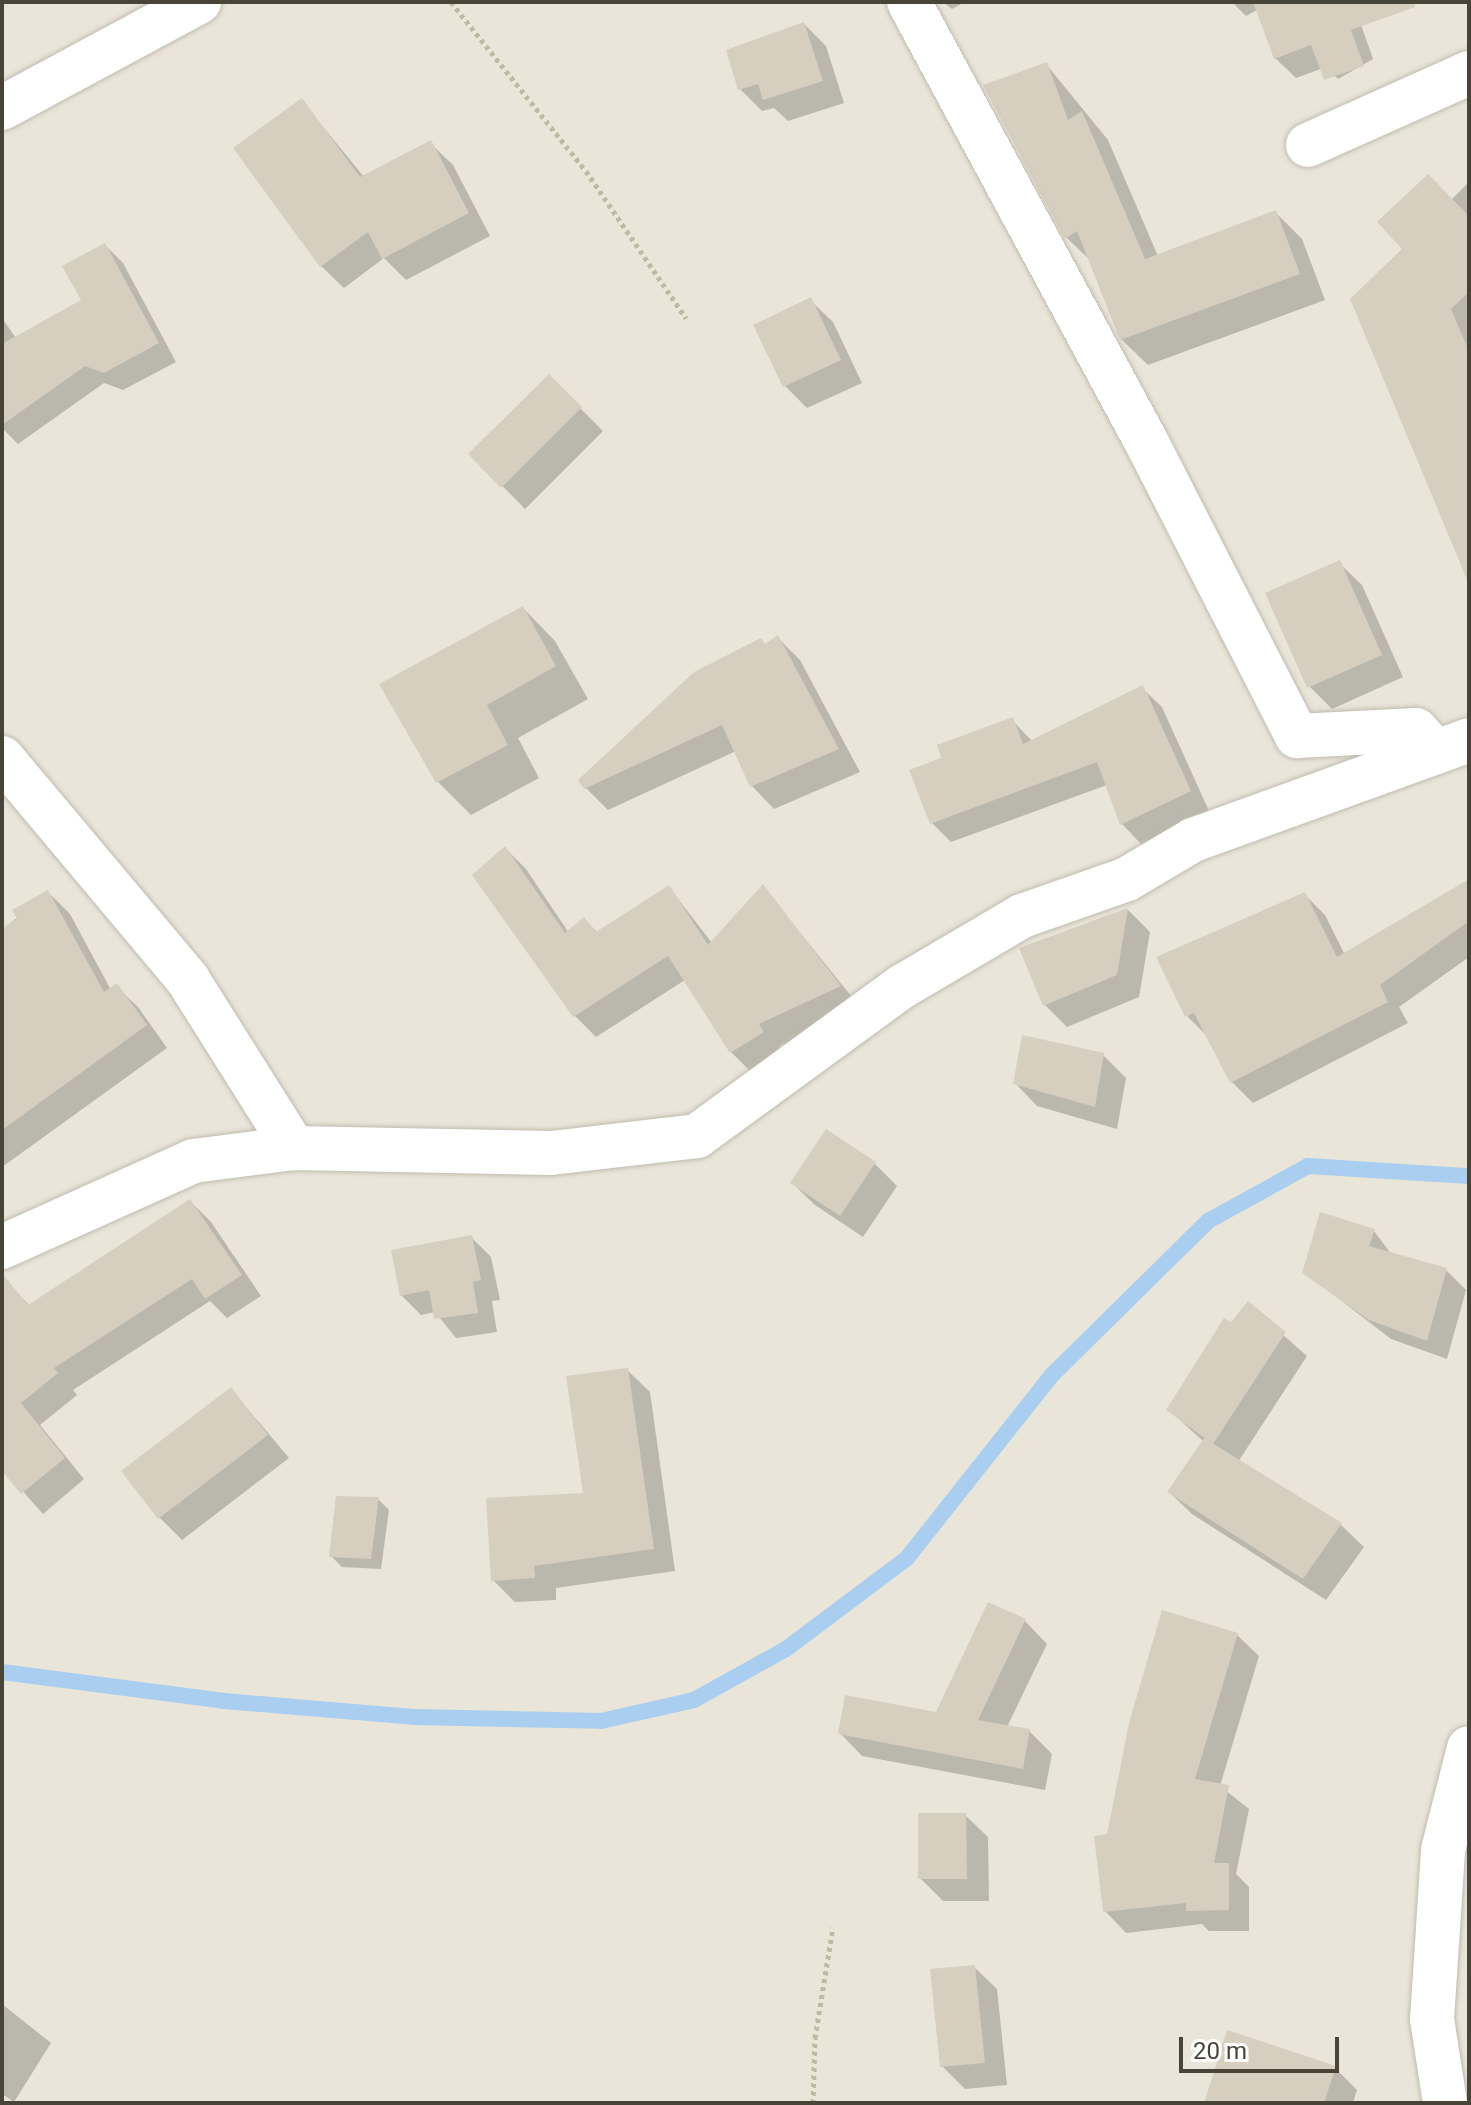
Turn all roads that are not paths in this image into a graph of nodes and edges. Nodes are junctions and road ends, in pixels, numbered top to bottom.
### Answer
1 (199, 2) edge
2 (909, 2) edge
3 (1469, 73) edge
4 (2, 108) edge
5 (1308, 145) dead end
6 (1453, 746) edge
7 (2, 758) edge
8 (294, 1148) junction
9 (2, 1247) edge
10 (1469, 1748) edge
11 (1445, 2103) edge

1 - 4 street
2 - 6 street
3 - 5 street
6 - 8 street
7 - 8 street
8 - 9 street
10 - 11 street

